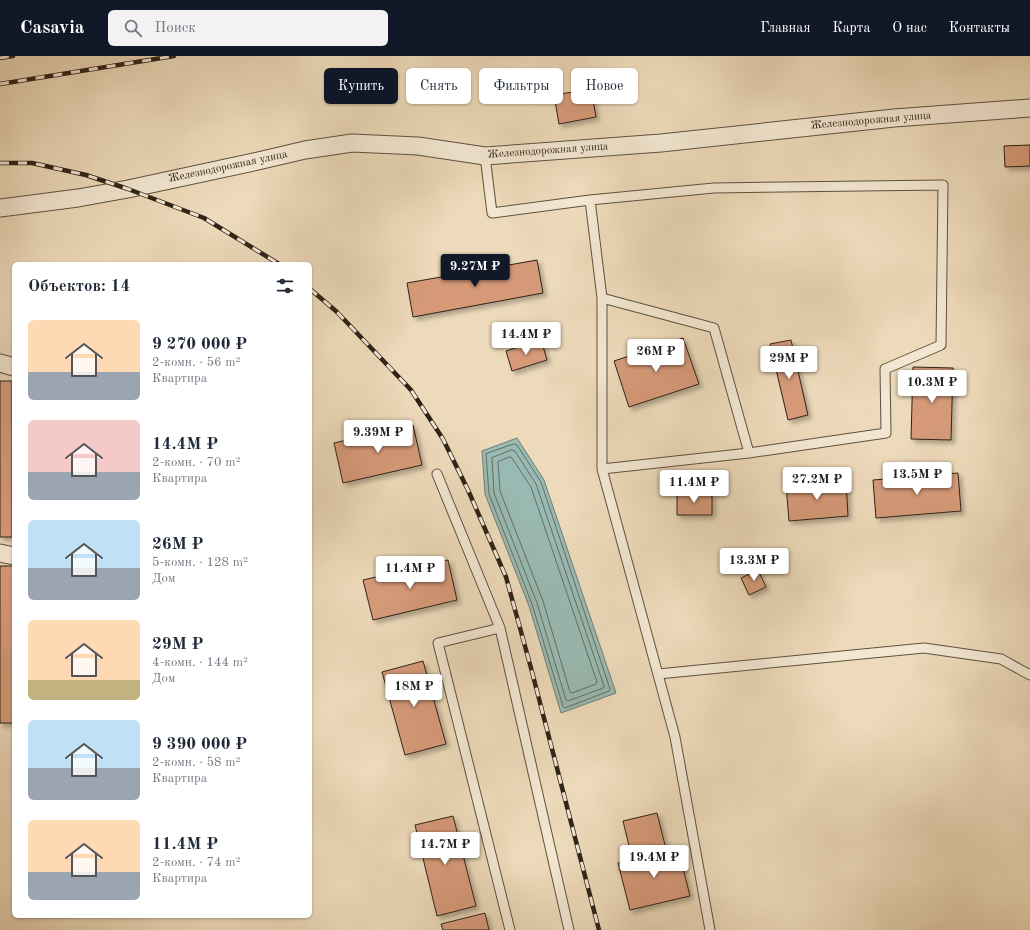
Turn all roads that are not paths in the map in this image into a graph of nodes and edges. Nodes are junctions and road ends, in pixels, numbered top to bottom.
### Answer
1 (1030, 108) edge
2 (485, 156) junction
3 (590, 200) junction
4 (0, 208) edge
5 (602, 298) junction
6 (0, 364) edge
7 (12, 367) edge
8 (749, 454) junction
9 (602, 469) junction
10 (437, 474) dead end
11 (0, 553) edge
12 (12, 556) edge
13 (500, 628) junction
14 (658, 674) junction
15 (1030, 675) edge
16 (510, 930) edge
17 (569, 930) edge
18 (710, 930) edge

1 - 2 street, Железнодорожная улица
2 - 3 lane
2 - 4 street, Железнодорожная улица
3 - 5 lane
3 - 8 lane
5 - 8 lane
5 - 9 lane
6 - 7 street
8 - 9 lane
9 - 14 lane
10 - 13 lane
11 - 12 street
13 - 16 lane
13 - 17 lane
14 - 15 lane
14 - 18 lane

